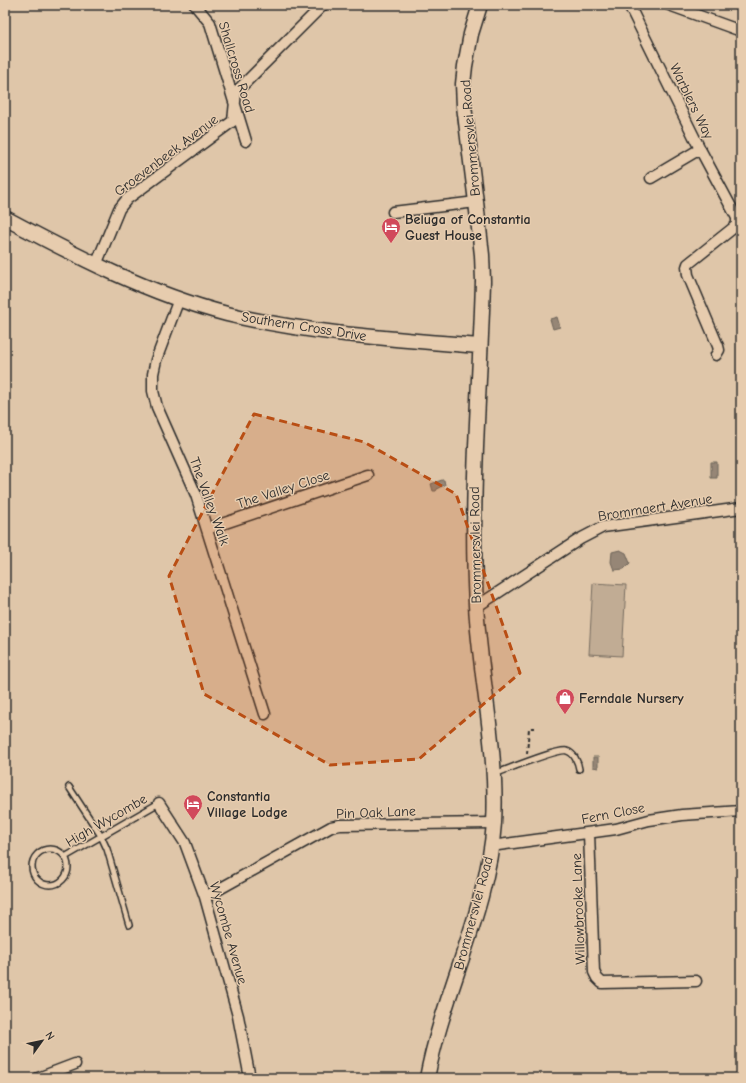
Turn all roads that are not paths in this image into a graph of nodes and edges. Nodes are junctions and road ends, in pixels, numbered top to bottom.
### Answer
1 (195, 5) edge
2 (323, 5) edge
3 (480, 5) edge
4 (629, 5) edge
5 (669, 5) edge
6 (741, 31) edge
7 (235, 106) junction
8 (246, 142) dead end
9 (700, 149) junction
10 (651, 178) dead end
11 (476, 202) junction
12 (393, 212) dead end
13 (5, 218) edge
14 (96, 265) junction
15 (178, 299) junction
16 (479, 346) junction
17 (716, 355) dead end
18 (368, 475) dead end
19 (741, 508) edge
20 (207, 528) junction
21 (476, 607) junction
22 (265, 714) dead end
23 (579, 768) dead end
24 (494, 774) junction
25 (70, 787) dead end
26 (159, 803) joint
27 (741, 811) edge
28 (494, 824) junction
29 (589, 833) junction
30 (101, 836) junction
31 (491, 846) junction
32 (65, 857) junction
33 (205, 897) junction
34 (129, 925) dead end
35 (696, 981) dead end
36 (75, 1064) dead end
37 (38, 1078) edge
38 (250, 1078) edge
39 (427, 1078) edge

1 - 7 street, Shallcross Road
2 - 7 street, Groevenbeek Avenue
3 - 11 street, Brommersvlei Road
4 - 9 street, Warblers Way
5 - 6 street
7 - 8 street, Shallcross Road
7 - 14 street, Groevenbeek Avenue
9 - 10 street
9 - 17 street, Warblers Way
11 - 12 street
11 - 16 street, Brommersvlei Road
13 - 14 street, Southern Cross Drive
14 - 15 street, Southern Cross Drive
15 - 16 street, Southern Cross Drive
15 - 20 street, The Valley Walk
16 - 21 street, Brommersvlei Road
18 - 20 street, The Valley Close
19 - 21 street, Brommaert Avenue
20 - 22 street, The Valley Walk
21 - 24 street, Brommersvlei Road
23 - 24 lane
24 - 28 street, Brommersvlei Road
25 - 30 lane
26 - 30 lane, High Wycombe
26 - 33 street, Wycombe Avenue
27 - 29 street, Fern Close
28 - 31 street, Brommersvlei Road
28 - 33 street, Pin Oak Lane
29 - 31 street, Fern Close
29 - 35 street, Willowbrooke Lane
30 - 32 lane, High Wycombe
30 - 34 lane
31 - 39 street, Brommersvlei Road
32 - 32 lane, High Wycombe
33 - 38 street, Wycombe Avenue
36 - 37 street

